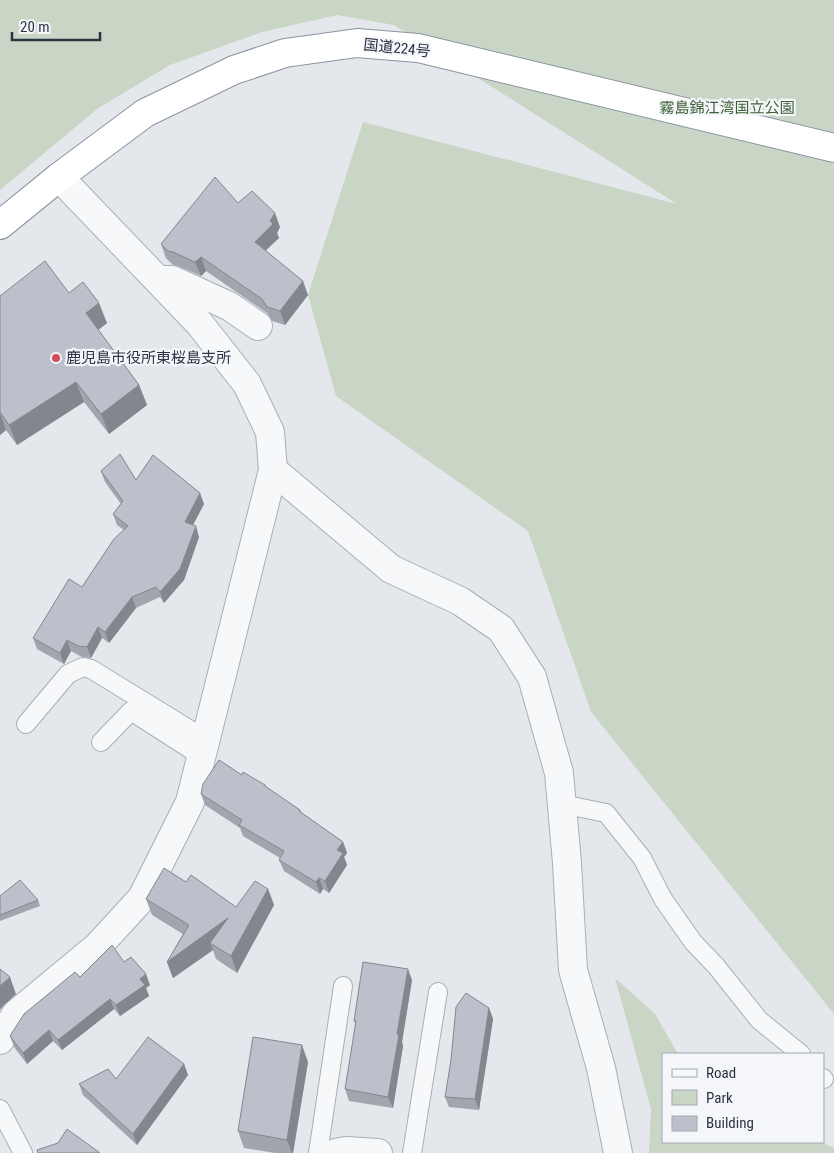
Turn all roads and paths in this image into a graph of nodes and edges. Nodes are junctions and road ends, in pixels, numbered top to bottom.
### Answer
1 (834, 148) edge
2 (59, 177) junction
3 (0, 225) edge
4 (159, 280) junction
5 (258, 326) dead end
6 (273, 470) junction
7 (26, 724) dead end
8 (101, 742) dead end
9 (203, 748) junction
10 (562, 804) junction
11 (343, 986) dead end
12 (438, 992) dead end
13 (0, 1040) edge
14 (800, 1053) edge
15 (0, 1109) edge
16 (23, 1153) edge
17 (318, 1153) edge
18 (336, 1153) edge
19 (378, 1153) edge
20 (412, 1153) edge
21 (618, 1153) edge

1 - 2 highway, 国道224号
2 - 3 highway, 国道224号
2 - 4 street
4 - 5 street
4 - 6 street
6 - 9 street
6 - 10 street
7 - 9 lane
8 - 9 lane
9 - 13 street
10 - 14 lane
10 - 21 street
11 - 17 lane
12 - 20 lane
15 - 16 lane
18 - 19 street

